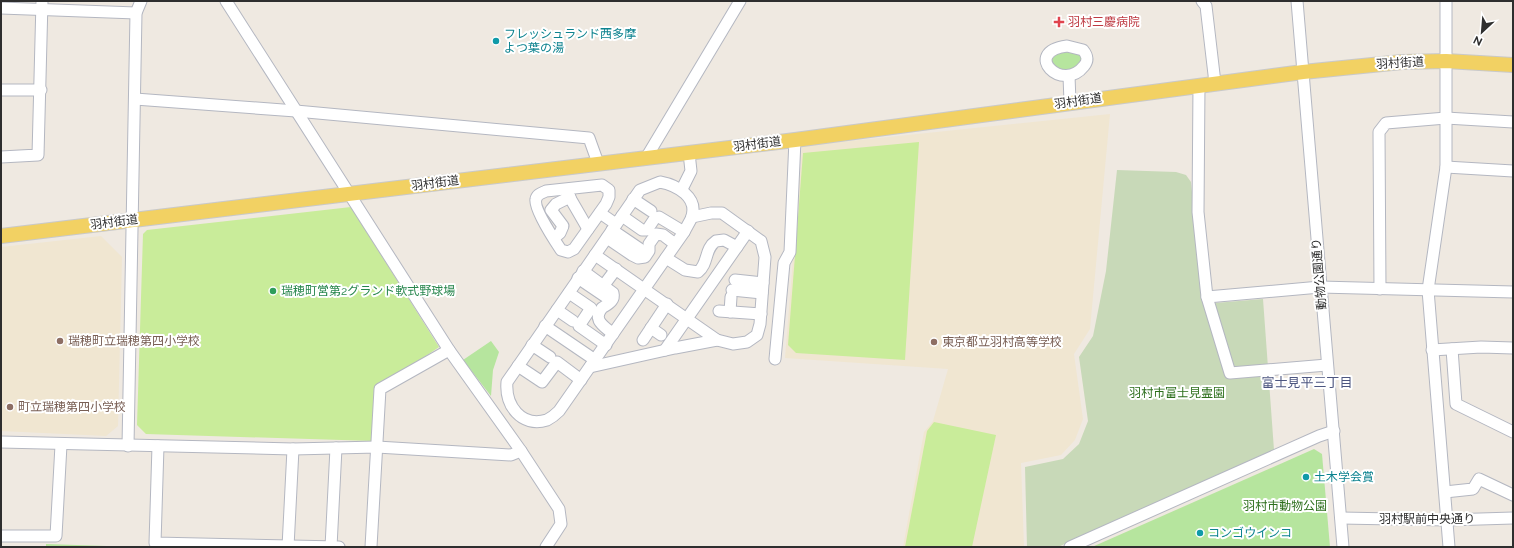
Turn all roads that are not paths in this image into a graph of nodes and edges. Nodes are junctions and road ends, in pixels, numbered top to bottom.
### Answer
1 (141, 1) edge
2 (226, 1) edge
3 (740, 1) edge
4 (1202, 1) edge
5 (1297, 1) edge
6 (1446, 1) edge
7 (42, 5) edge
8 (1, 8) edge
9 (136, 13) junction
10 (1446, 61) junction
11 (1513, 65) edge
12 (1303, 72) junction
13 (1069, 76) dead end
14 (1214, 83) junction
15 (1199, 85) junction
16 (1, 90) edge
17 (41, 90) junction
18 (135, 99) junction
19 (1070, 102) junction
20 (296, 111) junction
21 (1446, 118) junction
22 (1513, 122) edge
23 (795, 140) junction
24 (689, 152) junction
25 (1, 157) edge
26 (646, 158) junction
27 (598, 163) junction
28 (1446, 167) junction
29 (1513, 171) edge
30 (682, 189) junction
31 (567, 193) junction
32 (347, 194) junction
33 (633, 199) junction
34 (651, 211) dead end
35 (600, 213) junction
36 (692, 217) junction
37 (132, 220) junction
38 (614, 227) junction
39 (588, 229) junction
40 (748, 231) junction
41 (684, 232) junction
42 (1, 236) edge
43 (554, 238) junction
44 (637, 243) dead end
45 (675, 244) junction
46 (737, 247) junction
47 (595, 255) junction
48 (666, 258) junction
49 (616, 269) junction
50 (581, 275) junction
51 (1320, 287) junction
52 (645, 288) junction
53 (763, 288) junction
54 (1380, 289) junction
55 (1428, 290) junction
56 (1513, 292) edge
57 (568, 293) junction
58 (601, 294) junction
59 (1207, 297) junction
60 (667, 304) junction
61 (557, 310) junction
62 (761, 314) junction
63 (687, 319) junction
64 (573, 321) dead end
65 (545, 326) junction
66 (651, 328) junction
67 (613, 334) junction
68 (661, 335) dead end
69 (643, 340) dead end
70 (717, 340) junction
71 (532, 345) junction
72 (606, 345) junction
73 (1513, 348) edge
74 (1452, 349) junction
75 (449, 350) junction
76 (665, 350) junction
77 (1432, 350) junction
78 (550, 357) dead end
79 (775, 359) dead end
80 (592, 364) junction
81 (1327, 365) junction
82 (518, 366) junction
83 (581, 380) junction
84 (1334, 431) junction
85 (1513, 432) edge
86 (1, 442) edge
87 (61, 445) junction
88 (128, 446) junction
89 (158, 446) junction
90 (377, 447) junction
91 (336, 448) junction
92 (293, 449) junction
93 (521, 451) junction
94 (1445, 492) junction
95 (1513, 495) edge
96 (1341, 518) junction
97 (1513, 518) edge
98 (1447, 520) junction
99 (1, 536) edge
100 (288, 546) edge
101 (331, 547) edge
102 (339, 547) edge
103 (371, 547) edge
104 (546, 547) edge
105 (1070, 547) edge
106 (1343, 547) edge
107 (1449, 547) edge

1 - 9 street
2 - 20 street
3 - 26 street
4 - 14 street
5 - 12 street, 動物公園通り
6 - 10 street
7 - 8 street
7 - 9 street
7 - 17 street
9 - 18 street
10 - 11 main road, 羽村街道
10 - 12 main road, 羽村街道
10 - 21 street
12 - 14 main road, 羽村街道
12 - 51 street, 動物公園通り
13 - 19 street
14 - 15 main road, 羽村街道
15 - 19 main road, 羽村街道
15 - 59 street
16 - 17 street
17 - 25 street
18 - 20 street
18 - 37 street
19 - 23 main road, 羽村街道
20 - 27 street
20 - 32 street
21 - 22 street
21 - 28 street
21 - 54 street
23 - 24 main road, 羽村街道
23 - 79 street
24 - 26 main road, 羽村街道
24 - 30 street
26 - 27 main road, 羽村街道
27 - 32 main road, 羽村街道
28 - 29 street
28 - 55 street
30 - 33 street
30 - 36 street
31 - 35 street
31 - 39 street
31 - 43 street
31 - 43 street
32 - 37 main road, 羽村街道
32 - 75 street
33 - 34 street
33 - 38 street
35 - 38 street
35 - 39 street
36 - 40 street
36 - 41 street
37 - 42 main road, 羽村街道
37 - 88 street
38 - 41 street
38 - 44 street
38 - 45 street
38 - 47 street
39 - 43 street
40 - 46 street
40 - 53 street
41 - 45 street
45 - 48 street
46 - 48 street
46 - 63 street
47 - 49 street
47 - 50 street
48 - 52 street
49 - 52 street
49 - 58 street
50 - 57 street
50 - 58 street
51 - 54 street
51 - 59 street
51 - 81 street, 動物公園通り
52 - 60 street
52 - 67 street
53 - 62 street
53 - 62 street
54 - 55 street
55 - 56 street
55 - 77 street
57 - 61 street
57 - 72 street
58 - 67 street
59 - 81 street
60 - 63 street
60 - 66 street
61 - 64 street
61 - 65 street
62 - 70 street
63 - 70 street
63 - 76 street
65 - 71 street
65 - 80 street
66 - 68 street
66 - 69 street
67 - 72 street
70 - 76 street
71 - 78 street
71 - 82 street
72 - 80 street
73 - 74 street
74 - 77 street
74 - 85 street
75 - 90 street
75 - 93 street
76 - 80 street
77 - 94 street
80 - 83 street
81 - 84 street, 動物公園通り
82 - 83 street
82 - 83 street
84 - 96 street, 動物公園通り
84 - 105 street
86 - 87 street
87 - 88 street
87 - 99 street
88 - 89 street
89 - 92 street
89 - 100 street
90 - 91 street
90 - 93 street
90 - 103 street
91 - 92 street
91 - 101 street
92 - 100 street
93 - 104 street
94 - 95 street
94 - 98 street
96 - 98 street, 羽村駅前中央通り
96 - 106 street, 動物公園通り
97 - 98 street, 羽村駅前中央通り
98 - 107 street
100 - 101 street
101 - 102 street

